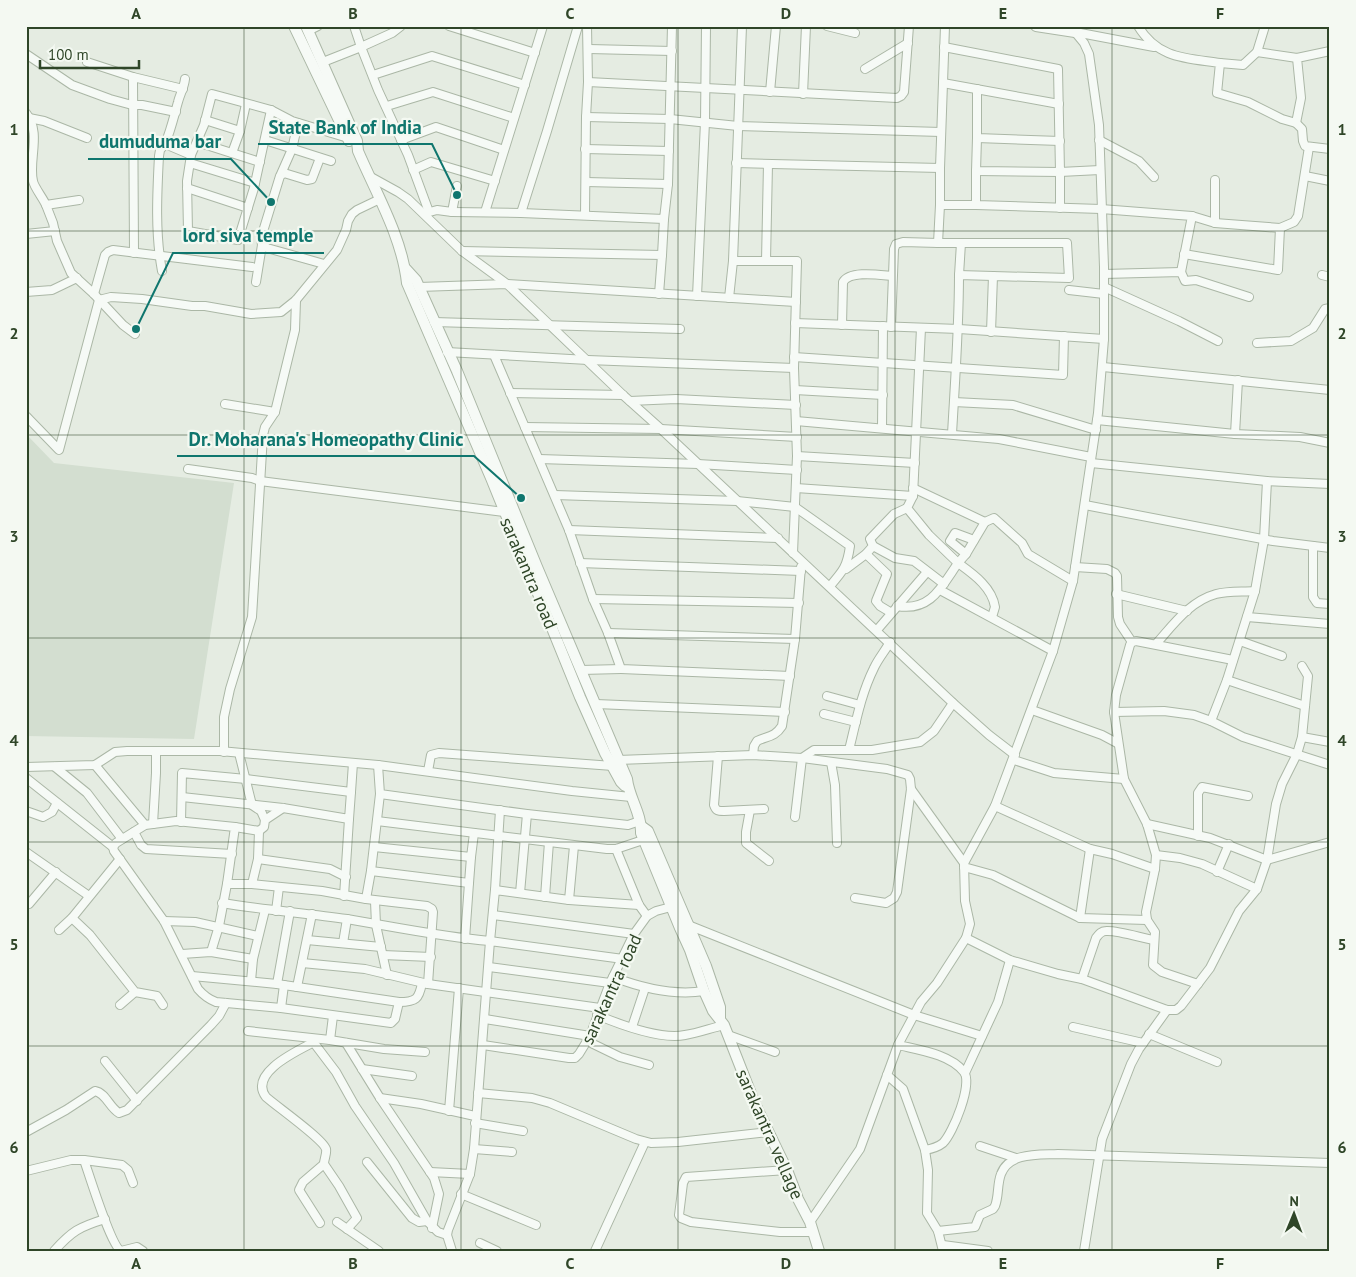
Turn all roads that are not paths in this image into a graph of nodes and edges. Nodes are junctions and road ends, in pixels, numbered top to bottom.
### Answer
1 (294, 26) edge
2 (354, 26) edge
3 (401, 26) edge
4 (449, 26) edge
5 (543, 26) edge
6 (578, 26) edge
7 (587, 26) edge
8 (672, 26) edge
9 (706, 26) edge
10 (742, 26) edge
11 (776, 26) edge
12 (806, 26) edge
13 (828, 26) edge
14 (909, 26) edge
15 (945, 26) edge
16 (1036, 26) edge
17 (1138, 26) edge
18 (1265, 26) edge
19 (311, 28) edge
20 (1076, 29) edge
21 (855, 34) dead end
22 (908, 42) junction
23 (361, 47) junction
24 (944, 47) junction
25 (1156, 48) junction
26 (589, 49) junction
27 (1330, 51) edge
28 (672, 52) junction
29 (1257, 52) junction
30 (535, 53) junction
31 (26, 54) edge
32 (1297, 58) junction
33 (87, 62) dead end
34 (323, 62) junction
35 (1220, 63) junction
36 (865, 69) dead end
37 (373, 75) junction
38 (133, 77) junction
39 (185, 79) dead end
40 (588, 82) junction
41 (943, 83) junction
42 (525, 85) junction
43 (671, 86) junction
44 (705, 88) junction
45 (184, 89) junction
46 (977, 89) junction
47 (739, 91) junction
48 (770, 92) junction
49 (804, 94) junction
50 (246, 104) junction
51 (1058, 104) junction
52 (132, 105) junction
53 (387, 106) junction
54 (271, 110) junction
55 (176, 112) junction
56 (28, 116) edge
57 (586, 117) junction
58 (514, 118) junction
59 (670, 119) junction
60 (205, 120) junction
61 (705, 122) junction
62 (298, 123) junction
63 (1296, 123) junction
64 (738, 126) junction
65 (240, 130) junction
66 (941, 132) junction
67 (87, 138) dead end
68 (348, 138) junction
69 (977, 138) junction
70 (265, 140) junction
71 (401, 140) junction
72 (1099, 140) junction
73 (1060, 141) junction
74 (197, 142) junction
75 (166, 144) junction
76 (1309, 147) junction
77 (292, 149) junction
78 (585, 149) junction
79 (1330, 149) edge
80 (504, 150) junction
81 (669, 151) junction
82 (358, 152) junction
83 (232, 153) junction
84 (320, 158) junction
85 (190, 159) junction
86 (260, 162) junction
87 (332, 162) dead end
88 (736, 163) junction
89 (768, 164) junction
90 (940, 168) junction
91 (413, 170) junction
92 (1100, 170) junction
93 (976, 171) junction
94 (1060, 172) junction
95 (281, 174) junction
96 (369, 176) junction
97 (1305, 176) junction
98 (1154, 177) dead end
99 (29, 180) edge
100 (1215, 180) dead end
101 (495, 181) junction
102 (1330, 181) edge
103 (586, 182) junction
104 (255, 183) junction
105 (668, 184) junction
106 (457, 186) dead end
107 (187, 188) junction
108 (380, 199) junction
109 (78, 200) dead end
110 (46, 205) junction
111 (940, 205) junction
112 (976, 205) junction
113 (248, 208) junction
114 (1060, 208) junction
115 (1102, 210) junction
116 (452, 212) junction
117 (485, 212) junction
118 (520, 212) junction
119 (427, 213) junction
120 (585, 215) junction
121 (1192, 216) junction
122 (664, 219) junction
123 (1215, 223) junction
124 (1280, 228) junction
125 (55, 231) junction
126 (26, 234) edge
127 (938, 243) junction
128 (962, 243) junction
129 (262, 245) junction
130 (462, 251) junction
131 (134, 253) junction
132 (1184, 254) junction
133 (662, 255) junction
134 (160, 257) junction
135 (733, 261) junction
136 (766, 261) junction
137 (324, 264) junction
138 (252, 267) dead end
139 (406, 269) junction
140 (162, 271) dead end
141 (1181, 272) junction
142 (1104, 274) junction
143 (959, 275) junction
144 (892, 276) junction
145 (993, 276) junction
146 (77, 278) junction
147 (256, 282) dead end
148 (507, 284) junction
149 (419, 287) junction
150 (1069, 290) dead end
151 (1104, 291) junction
152 (26, 292) edge
153 (658, 294) junction
154 (697, 296) junction
155 (97, 297) junction
156 (1249, 297) dead end
157 (729, 298) junction
158 (296, 300) junction
159 (796, 302) junction
160 (1330, 308) edge
161 (434, 322) junction
162 (795, 323) junction
163 (550, 324) junction
164 (842, 325) junction
165 (887, 326) junction
166 (921, 328) junction
167 (680, 329) dead end
168 (959, 330) junction
169 (991, 332) junction
170 (135, 334) dead end
171 (1064, 336) junction
172 (1104, 339) junction
173 (1218, 341) dead end
174 (1257, 343) dead end
175 (447, 352) junction
176 (494, 355) junction
177 (794, 357) junction
178 (588, 360) junction
179 (883, 363) junction
180 (920, 365) junction
181 (1103, 366) junction
182 (955, 367) junction
183 (794, 368) junction
184 (1238, 380) junction
185 (795, 390) junction
186 (1330, 390) edge
187 (510, 393) junction
188 (623, 395) junction
189 (883, 395) junction
190 (630, 401) junction
191 (954, 402) junction
192 (225, 404) dead end
193 (796, 405) junction
194 (275, 412) junction
195 (26, 416) edge
196 (1097, 420) junction
197 (796, 421) junction
198 (525, 427) junction
199 (882, 428) junction
200 (662, 429) junction
201 (1096, 430) junction
202 (917, 431) junction
203 (952, 434) junction
204 (1235, 434) junction
205 (797, 437) junction
206 (1330, 444) edge
207 (797, 456) junction
208 (539, 459) junction
209 (1091, 460) junction
210 (915, 463) junction
211 (698, 464) junction
212 (188, 468) dead end
213 (796, 470) junction
214 (260, 481) junction
215 (1268, 481) junction
216 (1330, 484) edge
217 (796, 488) junction
218 (913, 492) junction
219 (554, 494) junction
220 (737, 502) junction
221 (1085, 505) junction
222 (795, 507) junction
223 (907, 508) junction
224 (504, 512) junction
225 (985, 522) junction
226 (569, 530) junction
227 (778, 538) junction
228 (1264, 539) junction
229 (974, 540) junction
230 (874, 546) junction
231 (1313, 546) junction
232 (1330, 548) edge
233 (793, 553) junction
234 (866, 554) junction
235 (966, 554) junction
236 (802, 560) junction
237 (580, 563) junction
238 (958, 563) junction
239 (1075, 566) junction
240 (801, 570) junction
241 (843, 572) junction
242 (927, 572) junction
243 (1073, 581) junction
244 (830, 586) junction
245 (942, 587) junction
246 (1255, 591) junction
247 (1116, 594) junction
248 (593, 599) junction
249 (799, 603) junction
250 (1330, 604) edge
251 (894, 609) junction
252 (1187, 611) junction
253 (992, 617) junction
254 (1248, 617) junction
255 (1330, 624) edge
256 (876, 630) junction
257 (608, 633) junction
258 (795, 638) junction
259 (1240, 641) junction
260 (890, 642) junction
261 (1132, 642) junction
262 (1156, 644) junction
263 (1053, 651) junction
264 (1282, 656) dead end
265 (1233, 660) junction
266 (1302, 666) dead end
267 (621, 669) junction
268 (581, 670) junction
269 (790, 676) junction
270 (1227, 680) junction
271 (827, 696) dead end
272 (954, 703) junction
273 (596, 704) junction
274 (860, 705) junction
275 (1305, 706) junction
276 (1032, 710) junction
277 (785, 712) junction
278 (1114, 712) junction
279 (824, 714) dead end
280 (1211, 721) junction
281 (856, 722) junction
282 (1302, 737) junction
283 (1330, 742) edge
284 (1118, 743) junction
285 (849, 750) junction
286 (156, 751) junction
287 (224, 752) junction
288 (239, 753) junction
289 (1297, 754) junction
290 (753, 755) junction
291 (718, 756) junction
292 (802, 758) junction
293 (1014, 758) junction
294 (832, 762) junction
295 (353, 763) junction
296 (615, 763) junction
297 (95, 765) junction
298 (378, 765) junction
299 (1330, 765) edge
300 (26, 767) edge
301 (55, 767) junction
302 (428, 771) junction
303 (26, 778) edge
304 (246, 778) junction
305 (1124, 779) junction
306 (911, 789) junction
307 (351, 792) junction
308 (630, 792) junction
309 (380, 794) junction
310 (1248, 796) dead end
311 (182, 797) junction
312 (57, 803) junction
313 (252, 805) junction
314 (995, 806) junction
315 (283, 808) junction
316 (764, 809) dead end
317 (500, 810) junction
318 (750, 810) junction
319 (26, 811) edge
320 (527, 814) junction
321 (795, 817) dead end
322 (349, 819) junction
323 (265, 820) junction
324 (376, 821) junction
325 (182, 822) junction
326 (641, 824) junction
327 (1147, 824) junction
328 (149, 825) junction
329 (236, 827) junction
330 (259, 830) junction
331 (134, 832) junction
332 (474, 833) junction
333 (498, 836) junction
334 (1198, 836) junction
335 (525, 838) junction
336 (122, 839) junction
337 (648, 840) junction
338 (549, 842) junction
339 (1330, 842) edge
340 (837, 844) dead end
341 (1229, 844) junction
342 (574, 846) junction
343 (113, 847) junction
344 (374, 847) junction
345 (616, 849) junction
346 (1090, 849) junction
347 (26, 852) edge
348 (232, 854) junction
349 (1156, 854) junction
350 (471, 857) junction
351 (120, 859) junction
352 (258, 859) junction
353 (1267, 860) junction
354 (769, 861) dead end
355 (964, 865) junction
356 (1155, 869) junction
357 (371, 871) junction
358 (56, 872) junction
359 (1217, 872) junction
360 (346, 877) junction
361 (227, 884) junction
362 (252, 884) junction
363 (469, 884) junction
364 (279, 887) junction
365 (1257, 889) junction
366 (495, 890) junction
367 (520, 893) junction
368 (90, 896) junction
369 (344, 896) junction
370 (545, 896) junction
371 (856, 898) dead end
372 (366, 900) junction
373 (375, 900) junction
374 (570, 900) junction
375 (222, 903) junction
376 (29, 904) dead end
377 (639, 905) junction
378 (671, 908) junction
379 (265, 910) junction
380 (276, 911) junction
381 (290, 911) junction
382 (312, 914) junction
383 (493, 915) junction
384 (647, 916) junction
385 (72, 918) junction
386 (1080, 918) junction
387 (347, 919) junction
388 (1147, 920) junction
389 (164, 921) junction
390 (376, 924) junction
391 (688, 925) junction
392 (219, 926) junction
393 (59, 930) dead end
394 (432, 934) junction
395 (634, 934) junction
396 (258, 936) junction
397 (966, 938) junction
398 (465, 939) junction
399 (307, 940) junction
400 (1154, 940) junction
401 (490, 941) junction
402 (343, 943) junction
403 (382, 951) junction
404 (211, 952) junction
405 (182, 954) junction
406 (431, 957) junction
407 (622, 958) junction
408 (253, 959) junction
409 (1010, 960) junction
410 (302, 963) junction
411 (489, 967) junction
412 (387, 975) junction
413 (192, 976) junction
414 (1082, 979) junction
415 (612, 980) junction
416 (251, 981) junction
417 (425, 983) junction
418 (280, 984) junction
419 (1198, 984) junction
420 (297, 987) junction
421 (458, 988) junction
422 (646, 988) junction
423 (704, 991) junction
424 (135, 992) junction
425 (486, 993) junction
426 (399, 1002) junction
427 (226, 1003) junction
428 (120, 1005) dead end
429 (163, 1005) dead end
430 (281, 1008) junction
431 (1167, 1010) junction
432 (598, 1012) junction
433 (914, 1015) junction
434 (333, 1016) junction
435 (484, 1019) junction
436 (722, 1022) junction
437 (632, 1027) junction
438 (1073, 1027) dead end
439 (248, 1031) dead end
440 (1149, 1034) junction
441 (728, 1035) junction
442 (982, 1036) junction
443 (588, 1038) junction
444 (330, 1040) junction
445 (313, 1041) junction
446 (346, 1043) junction
447 (1143, 1043) junction
448 (483, 1045) junction
449 (898, 1045) junction
450 (425, 1052) dead end
451 (774, 1052) dead end
452 (105, 1061) dead end
453 (1217, 1062) dead end
454 (649, 1065) dead end
455 (362, 1070) junction
456 (965, 1073) junction
457 (888, 1075) junction
458 (412, 1076) dead end
459 (478, 1093) junction
460 (380, 1098) junction
461 (136, 1101) junction
462 (449, 1111) junction
463 (475, 1120) junction
464 (522, 1131) dead end
465 (26, 1132) edge
466 (769, 1132) junction
467 (645, 1142) junction
468 (980, 1146) dead end
469 (474, 1149) junction
470 (926, 1150) junction
471 (512, 1152) dead end
472 (1101, 1155) junction
473 (1016, 1158) junction
474 (84, 1160) junction
475 (368, 1162) dead end
476 (1330, 1163) edge
477 (324, 1164) junction
478 (787, 1170) junction
479 (26, 1171) edge
480 (430, 1172) junction
481 (470, 1174) junction
482 (133, 1183) dead end
483 (462, 1194) junction
484 (105, 1219) junction
485 (337, 1222) dead end
486 (320, 1223) dead end
487 (430, 1224) junction
488 (536, 1225) dead end
489 (811, 1227) junction
490 (347, 1229) junction
491 (938, 1231) junction
492 (447, 1235) junction
493 (480, 1243) dead end
494 (943, 1248) edge
495 (118, 1250) edge
496 (54, 1251) edge
497 (143, 1251) edge
498 (379, 1251) edge
499 (452, 1251) edge
500 (497, 1251) edge
501 (595, 1251) edge
502 (820, 1251) edge
503 (988, 1251) edge
504 (1084, 1251) edge

1 - 68 street
2 - 23 street
3 - 23 street
4 - 30 street
5 - 30 street
6 - 118 street
7 - 26 street
8 - 28 street
9 - 44 street
10 - 47 street
11 - 48 street
12 - 49 street
13 - 21 street
14 - 22 street
15 - 24 street
16 - 20 street
17 - 25 street
18 - 29 street
19 - 34 street
20 - 25 street
20 - 72 street
22 - 36 street
22 - 49 street
23 - 34 street
23 - 37 street
24 - 41 street
24 - 51 street
25 - 35 street
26 - 28 street
26 - 40 street
27 - 32 street
28 - 43 street
29 - 32 street
29 - 35 street
30 - 42 street
31 - 52 street
32 - 63 street
33 - 38 street
34 - 82 street
35 - 63 street
37 - 42 street
37 - 53 street
38 - 45 street
38 - 52 street
39 - 45 street
40 - 43 street
40 - 57 street
41 - 46 street
41 - 66 street
42 - 58 street
43 - 44 street
43 - 59 street
44 - 47 street
44 - 61 street
45 - 55 street
46 - 51 street
46 - 69 street
47 - 48 street
47 - 64 street
48 - 49 street
50 - 54 street
50 - 60 street
50 - 65 street
51 - 73 street
52 - 55 street
52 - 131 street
53 - 58 street
53 - 71 street
54 - 62 street
54 - 70 street
55 - 75 street
56 - 67 street
56 - 99 street
57 - 59 street
57 - 78 street
58 - 80 street
59 - 61 street
59 - 81 street
60 - 65 street
60 - 74 street
61 - 64 street
61 - 154 street
62 - 68 street
62 - 77 street
63 - 76 street
64 - 66 street
64 - 88 street
65 - 83 street
66 - 90 street
68 - 82 street
69 - 73 street
69 - 93 street
70 - 77 street
70 - 86 street
71 - 80 street
71 - 91 street
72 - 92 street
72 - 98 street
73 - 94 street
74 - 83 street
74 - 85 street
75 - 85 street
75 - 134 street
76 - 79 street
76 - 97 street
77 - 84 street
77 - 95 street
78 - 81 street
78 - 103 street
80 - 101 street
81 - 105 street
82 - 96 street, sarakantra road
83 - 86 street
84 - 87 street
84 - 95 street
85 - 104 street
85 - 107 street
86 - 104 street
88 - 89 street
88 - 135 street
89 - 90 street
89 - 136 street
90 - 111 street
91 - 101 street
91 - 119 street
92 - 94 street
92 - 115 street
93 - 94 street
93 - 112 street
94 - 114 street
95 - 129 street
96 - 108 street, sarakantra road
96 - 119 street
97 - 102 street
97 - 124 street
99 - 110 street
100 - 123 street
101 - 117 street
103 - 105 street
103 - 120 street
104 - 113 street
105 - 122 street
106 - 116 street
107 - 113 street
107 - 113 street
108 - 137 street
108 - 139 street, sarakantra road
109 - 110 street
110 - 125 street
111 - 112 street
111 - 127 street
112 - 114 street
114 - 115 street
115 - 121 street
115 - 142 street
116 - 117 street
116 - 119 street
117 - 118 street
118 - 120 street
119 - 130 street
120 - 122 street
121 - 123 street
121 - 132 street
122 - 133 street
123 - 124 street
124 - 132 street
125 - 126 street
125 - 146 street
127 - 128 street
127 - 144 street
128 - 143 street
128 - 145 street
129 - 137 street
129 - 147 street
130 - 133 street
130 - 148 street
131 - 134 street
131 - 155 street
132 - 141 street
133 - 153 street
134 - 138 street
134 - 140 street
135 - 136 street
135 - 157 street
136 - 159 street
137 - 158 street
139 - 149 street, sarakantra road
139 - 224 street, sarakantra road
141 - 142 street
141 - 156 street
142 - 151 street
143 - 145 street
143 - 168 street
144 - 164 street
144 - 165 street
145 - 169 street
146 - 152 street
146 - 155 street
148 - 149 street
148 - 153 street
148 - 163 street
149 - 161 street, sarakantra road
150 - 151 street
151 - 172 street
151 - 173 street
153 - 154 street
154 - 157 street
155 - 158 street
155 - 170 street
155 - 195 street
157 - 159 street
158 - 194 street
159 - 162 street
160 - 174 street
161 - 163 street
161 - 175 street, sarakantra road
162 - 164 street
162 - 177 street
163 - 167 street
163 - 178 street
164 - 165 street
165 - 166 street
165 - 179 street
166 - 168 street
166 - 180 street
168 - 169 street
168 - 182 street
169 - 171 street
171 - 172 street
171 - 182 street
172 - 181 street
175 - 176 street
175 - 268 street, sarakantra road
176 - 178 street
176 - 187 street
177 - 179 street
177 - 183 street
178 - 183 street
178 - 188 street
179 - 180 street
179 - 189 street
180 - 182 street
180 - 202 street
181 - 184 street
181 - 196 street
182 - 191 street
183 - 185 street
184 - 186 street
184 - 204 street
185 - 189 street
185 - 193 street
187 - 188 street
187 - 198 street
188 - 190 street
189 - 199 street
190 - 193 street
190 - 200 street
191 - 201 street
191 - 203 street
192 - 194 street
193 - 197 street
194 - 214 street
196 - 201 street
196 - 204 street
197 - 199 street
197 - 205 street
198 - 200 street
198 - 208 street
199 - 202 street
200 - 205 street
200 - 211 street
201 - 209 street
202 - 203 street
202 - 210 street
203 - 209 street
204 - 206 street
205 - 207 street
207 - 210 street
207 - 213 street
208 - 211 street
208 - 219 street
209 - 215 street
209 - 221 street
210 - 218 street
211 - 213 street
211 - 220 street
212 - 214 street
213 - 217 street
214 - 224 street
214 - 287 street
215 - 216 street
215 - 228 street
217 - 218 street
217 - 222 street
218 - 223 street
218 - 225 street
219 - 220 street
219 - 226 street
220 - 222 street
220 - 227 street
221 - 228 street
221 - 239 street
222 - 233 street
222 - 241 street
223 - 230 street
223 - 238 street
224 - 296 street, sarakantra road
225 - 229 street
225 - 243 street
226 - 227 street
226 - 237 street
227 - 233 street
228 - 231 street
228 - 246 street
229 - 235 street
229 - 235 street
230 - 234 street
230 - 242 street
231 - 232 street
231 - 250 street
233 - 236 street
234 - 241 street
234 - 251 street
235 - 238 street
236 - 240 street
236 - 244 street
237 - 240 street
237 - 248 street
238 - 245 street
238 - 253 street
239 - 243 street
239 - 247 street
240 - 249 street
241 - 244 street
242 - 245 street
242 - 251 street
243 - 263 street
244 - 256 street
245 - 251 street
245 - 253 street
246 - 252 street
246 - 254 street
247 - 252 street
247 - 261 street
248 - 249 street
248 - 257 street
249 - 258 street
251 - 256 street
252 - 262 street
253 - 263 street
254 - 255 street
254 - 259 street
256 - 260 street
257 - 258 street
257 - 267 street
258 - 269 street
259 - 264 street
259 - 265 street
260 - 272 street
260 - 274 street
261 - 262 street
261 - 278 street
262 - 265 street
263 - 276 street
265 - 270 street
266 - 275 street
267 - 268 street
267 - 269 street
268 - 273 street, sarakantra road
269 - 277 street
270 - 275 street
270 - 280 street
271 - 274 street
272 - 285 street
272 - 293 street
273 - 277 street
273 - 296 street, sarakantra road
274 - 281 street
275 - 282 street
276 - 284 street
276 - 293 street
277 - 290 street
278 - 280 street
278 - 284 street
279 - 281 street
280 - 289 street
281 - 285 street
282 - 283 street
282 - 289 street
284 - 305 street
285 - 292 street
286 - 287 street
286 - 297 street
286 - 328 street
287 - 288 street
288 - 295 street
288 - 304 street
289 - 299 street
289 - 353 street
290 - 291 street
290 - 292 street
291 - 296 street
291 - 318 street
292 - 294 street
292 - 321 street
293 - 305 street
293 - 314 street
294 - 306 street
294 - 340 street
295 - 298 street
295 - 307 street
296 - 302 street
296 - 308 street, sarakantra road
297 - 301 street
297 - 328 street
298 - 302 street
298 - 309 street
300 - 301 street
301 - 336 street
302 - 308 street
303 - 312 street
304 - 307 street
304 - 311 street
304 - 313 street
305 - 327 street
306 - 355 street
306 - 371 street
307 - 322 street
308 - 326 street, sarakantra road
309 - 317 street
309 - 324 street
310 - 334 street
311 - 313 street
311 - 325 street
312 - 319 street
312 - 343 street
313 - 315 street
313 - 323 street
314 - 346 street
314 - 355 street
315 - 322 street
315 - 323 street
316 - 318 street
317 - 320 street
317 - 333 street
318 - 354 street
320 - 326 street
320 - 335 street
322 - 360 street
323 - 330 street
324 - 332 street
324 - 344 street
325 - 328 street
325 - 329 street
326 - 337 street, sarakantra road
327 - 334 street
327 - 349 street
328 - 331 street
329 - 330 street
329 - 348 street
330 - 352 street
331 - 336 street
331 - 348 street
332 - 333 street
332 - 350 street
333 - 335 street
333 - 366 street
334 - 341 street
335 - 338 street
335 - 367 street
336 - 343 street
337 - 345 street
337 - 378 street, sarakantra vellage
337 - 391 street, sarakantra vellage
338 - 342 street
338 - 370 street
339 - 353 street
341 - 353 street
341 - 359 street
342 - 345 street
342 - 374 street
343 - 351 street
344 - 350 street
344 - 357 street
345 - 377 street, sarakantra road
346 - 356 street
346 - 386 street
347 - 358 street
348 - 361 street
349 - 356 street
349 - 359 street
350 - 363 street
351 - 368 street
351 - 389 street
352 - 360 street
352 - 362 street
353 - 365 street
355 - 386 street
355 - 397 street
356 - 388 street
357 - 363 street
357 - 372 street
358 - 368 street
358 - 376 street
359 - 365 street
360 - 369 street
361 - 362 street
361 - 375 street
362 - 364 street
363 - 398 street
364 - 369 street
364 - 380 street
365 - 419 street
366 - 367 street
366 - 383 street
367 - 370 street
368 - 385 street
369 - 372 street
370 - 374 street
372 - 373 street
373 - 390 street
373 - 394 street
374 - 377 street
375 - 379 street
375 - 392 street
377 - 384 street, sarakantra road
378 - 384 street, sarakantra road
378 - 423 street, sarakantra vellage
379 - 380 street
379 - 396 street
380 - 381 street
381 - 382 street
381 - 418 street
382 - 387 street
382 - 399 street
383 - 395 street
383 - 401 street
384 - 395 street, sarakantra road
385 - 393 street
385 - 424 street
386 - 388 street
387 - 390 street
387 - 402 street
388 - 400 street
389 - 392 street
389 - 405 street
390 - 394 street
390 - 403 street
391 - 433 street
391 - 436 street, sarakantra vellage
392 - 396 street
392 - 404 street
394 - 398 street
394 - 406 street
395 - 407 street, sarakantra road
396 - 408 street
397 - 409 street
397 - 433 street
398 - 401 street
399 - 402 street
399 - 410 street
400 - 414 street
400 - 419 street
401 - 407 street
401 - 411 street
402 - 403 street
403 - 406 street
403 - 412 street
404 - 405 street
404 - 408 street
405 - 413 street
406 - 417 street
407 - 415 street, sarakantra road
408 - 416 street
409 - 414 street
409 - 442 street
410 - 412 street
410 - 420 street
411 - 415 street
411 - 425 street
412 - 417 street
413 - 416 street
413 - 427 street
414 - 431 street
415 - 422 street
415 - 432 street, sarakantra road
416 - 418 street
417 - 421 street
417 - 426 street
418 - 420 street
418 - 430 street
419 - 431 street
420 - 426 street
421 - 425 street
421 - 462 street
422 - 423 street
422 - 437 street
423 - 436 street, sarakantra vellage
424 - 428 street
424 - 429 street
425 - 432 street
425 - 435 street
426 - 434 street
427 - 430 street
427 - 461 street
430 - 434 street
431 - 440 street
432 - 437 street
432 - 443 street, sarakantra road
433 - 442 street
433 - 449 street
434 - 444 street
435 - 443 street
435 - 448 street
436 - 437 street
436 - 441 street, sarakantra vellage
438 - 447 street
439 - 445 street
440 - 447 street
440 - 453 street
441 - 451 street
441 - 466 street, sarakantra vellage
442 - 456 street
443 - 448 street, sarakantra road
443 - 454 street
444 - 445 street
444 - 446 street
445 - 477 street
445 - 487 street
446 - 450 street
446 - 455 street
447 - 472 street
448 - 459 street
449 - 456 street
449 - 457 street
452 - 461 street
455 - 458 street
455 - 460 street
456 - 470 street
457 - 470 street
457 - 489 street
459 - 463 street
459 - 467 street
460 - 462 street
460 - 480 street
461 - 465 street
462 - 463 street
463 - 464 street
463 - 469 street
466 - 467 street
466 - 478 street, sarakantra vellage
467 - 501 street
468 - 473 street
469 - 471 street
469 - 481 street
470 - 491 street
472 - 473 street
472 - 476 street
472 - 504 street
473 - 491 street
474 - 479 street
474 - 482 street
474 - 484 street
475 - 487 street
477 - 486 street
477 - 490 street
478 - 489 street, sarakantra vellage
478 - 489 street
480 - 481 street
480 - 487 street
481 - 483 street
483 - 488 street
483 - 492 street
484 - 495 street
484 - 496 street
485 - 490 street
487 - 492 street
489 - 502 street, sarakantra vellage
490 - 498 street
491 - 494 street
492 - 499 street
493 - 500 street
494 - 503 street
495 - 497 street

